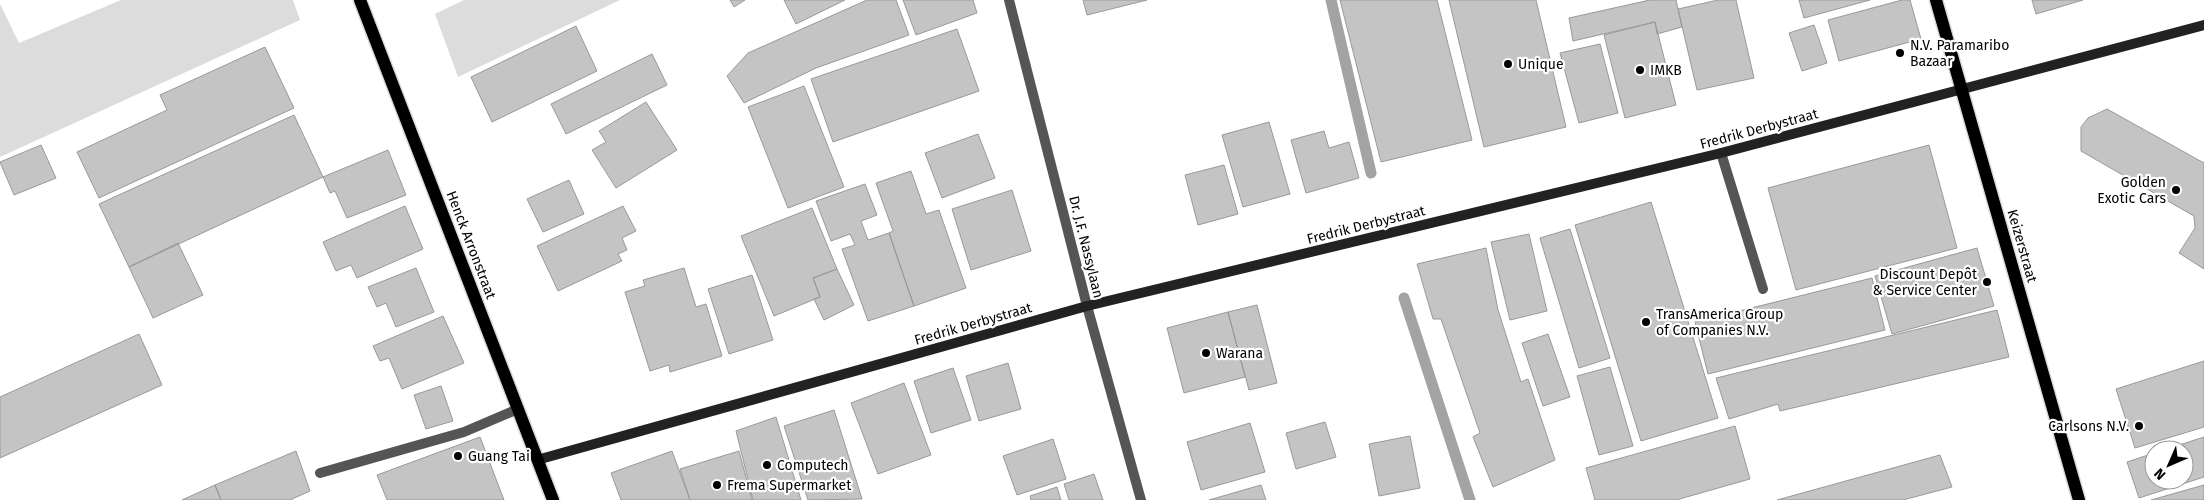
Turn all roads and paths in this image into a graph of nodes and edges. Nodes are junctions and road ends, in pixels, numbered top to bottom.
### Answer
1 (360, 0) edge
2 (1009, 0) edge
3 (1936, 0) edge
4 (2204, 25) edge
5 (1962, 90) junction
6 (1721, 153) junction
7 (1763, 289) dead end
8 (1087, 306) junction
9 (518, 409) junction
10 (537, 460) junction
11 (320, 473) dead end
12 (553, 500) edge
13 (1141, 500) edge
14 (2079, 500) edge

1 - 9 main road, Henck Arronstraat
2 - 8 street, Dr. J.F. Nassylaan
3 - 5 main road, Keizerstraat
4 - 5 main road, Fredrik Derbystraat
5 - 6 main road, Fredrik Derbystraat
5 - 14 main road, Keizerstraat
6 - 7 street
6 - 8 main road, Fredrik Derbystraat
8 - 10 main road, Fredrik Derbystraat
8 - 13 street, Dr. J.F. Nassylaan
9 - 10 main road, Henck Arronstraat
9 - 11 street
10 - 12 main road, Henck Arronstraat

